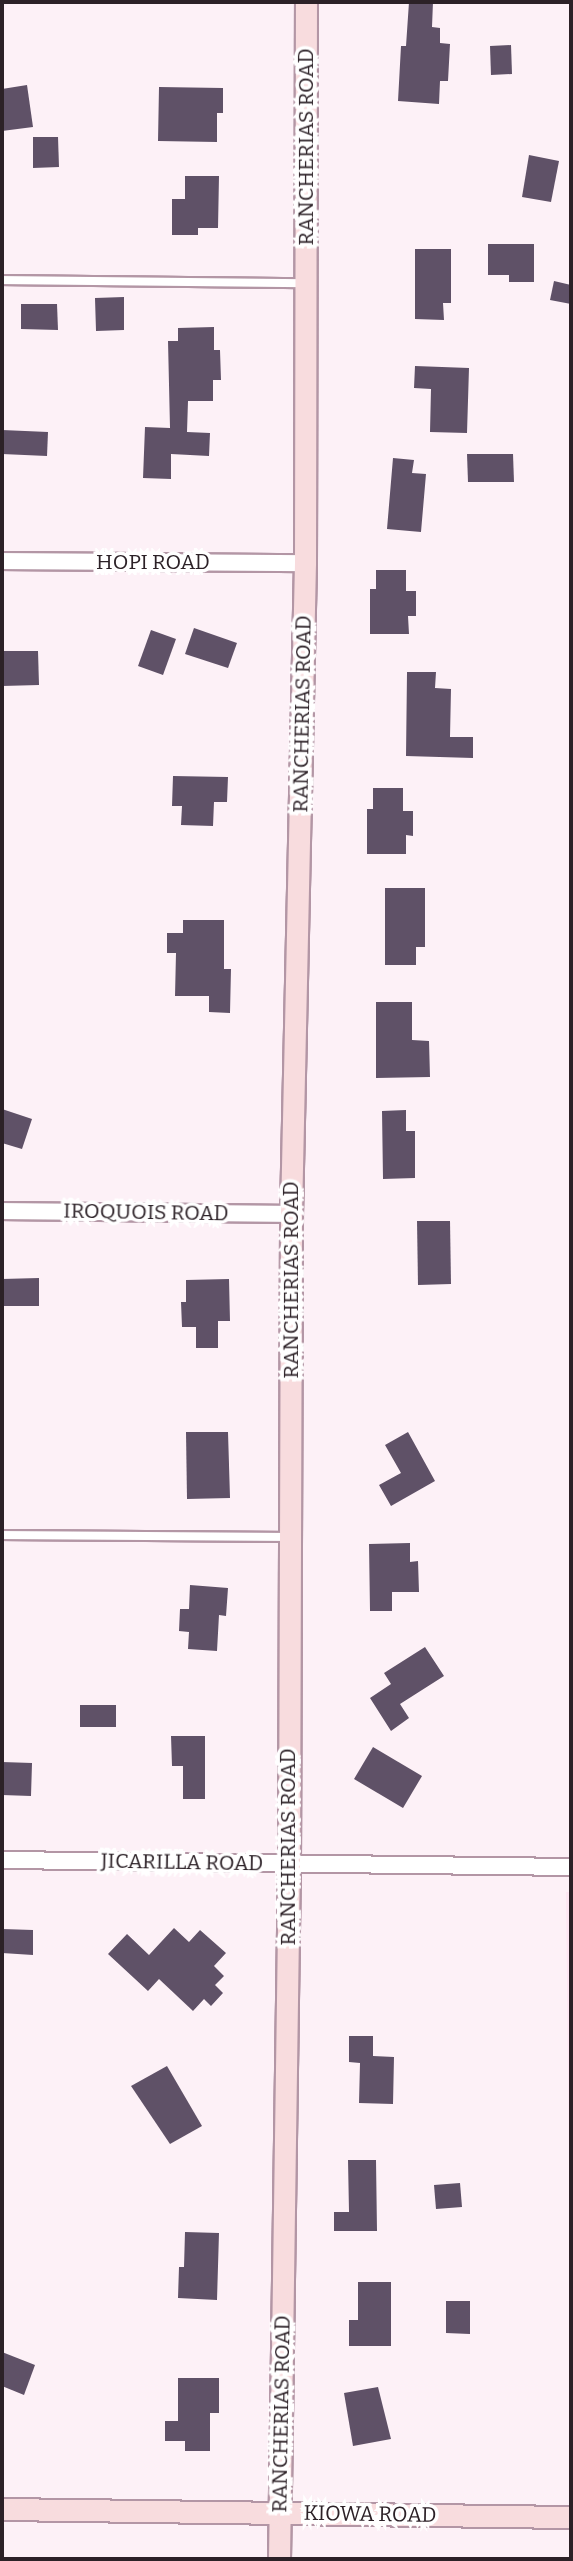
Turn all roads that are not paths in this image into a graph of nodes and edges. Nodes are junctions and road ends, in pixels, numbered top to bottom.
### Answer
1 (306, 2) edge
2 (2, 280) edge
3 (306, 283) junction
4 (2, 561) edge
5 (305, 563) junction
6 (2, 1211) edge
7 (291, 1214) junction
8 (2, 1535) edge
9 (290, 1537) junction
10 (2, 1860) edge
11 (289, 1864) junction
12 (571, 1867) edge
13 (2, 2509) edge
14 (279, 2512) junction
15 (571, 2517) edge
16 (279, 2559) edge

1 - 3 street, RANCHERIAS ROAD
2 - 3 lane
3 - 5 street, RANCHERIAS ROAD
4 - 5 street, HOPI ROAD
5 - 7 street, RANCHERIAS ROAD
6 - 7 street, IROQUOIS ROAD
7 - 9 street, RANCHERIAS ROAD
8 - 9 lane
9 - 11 street, RANCHERIAS ROAD
10 - 11 street, JICARILLA ROAD
11 - 12 street, JICARILLA ROAD
11 - 14 street, RANCHERIAS ROAD
13 - 14 street, KIOWA ROAD
14 - 15 street, KIOWA ROAD
14 - 16 street, RANCHERIAS ROAD

